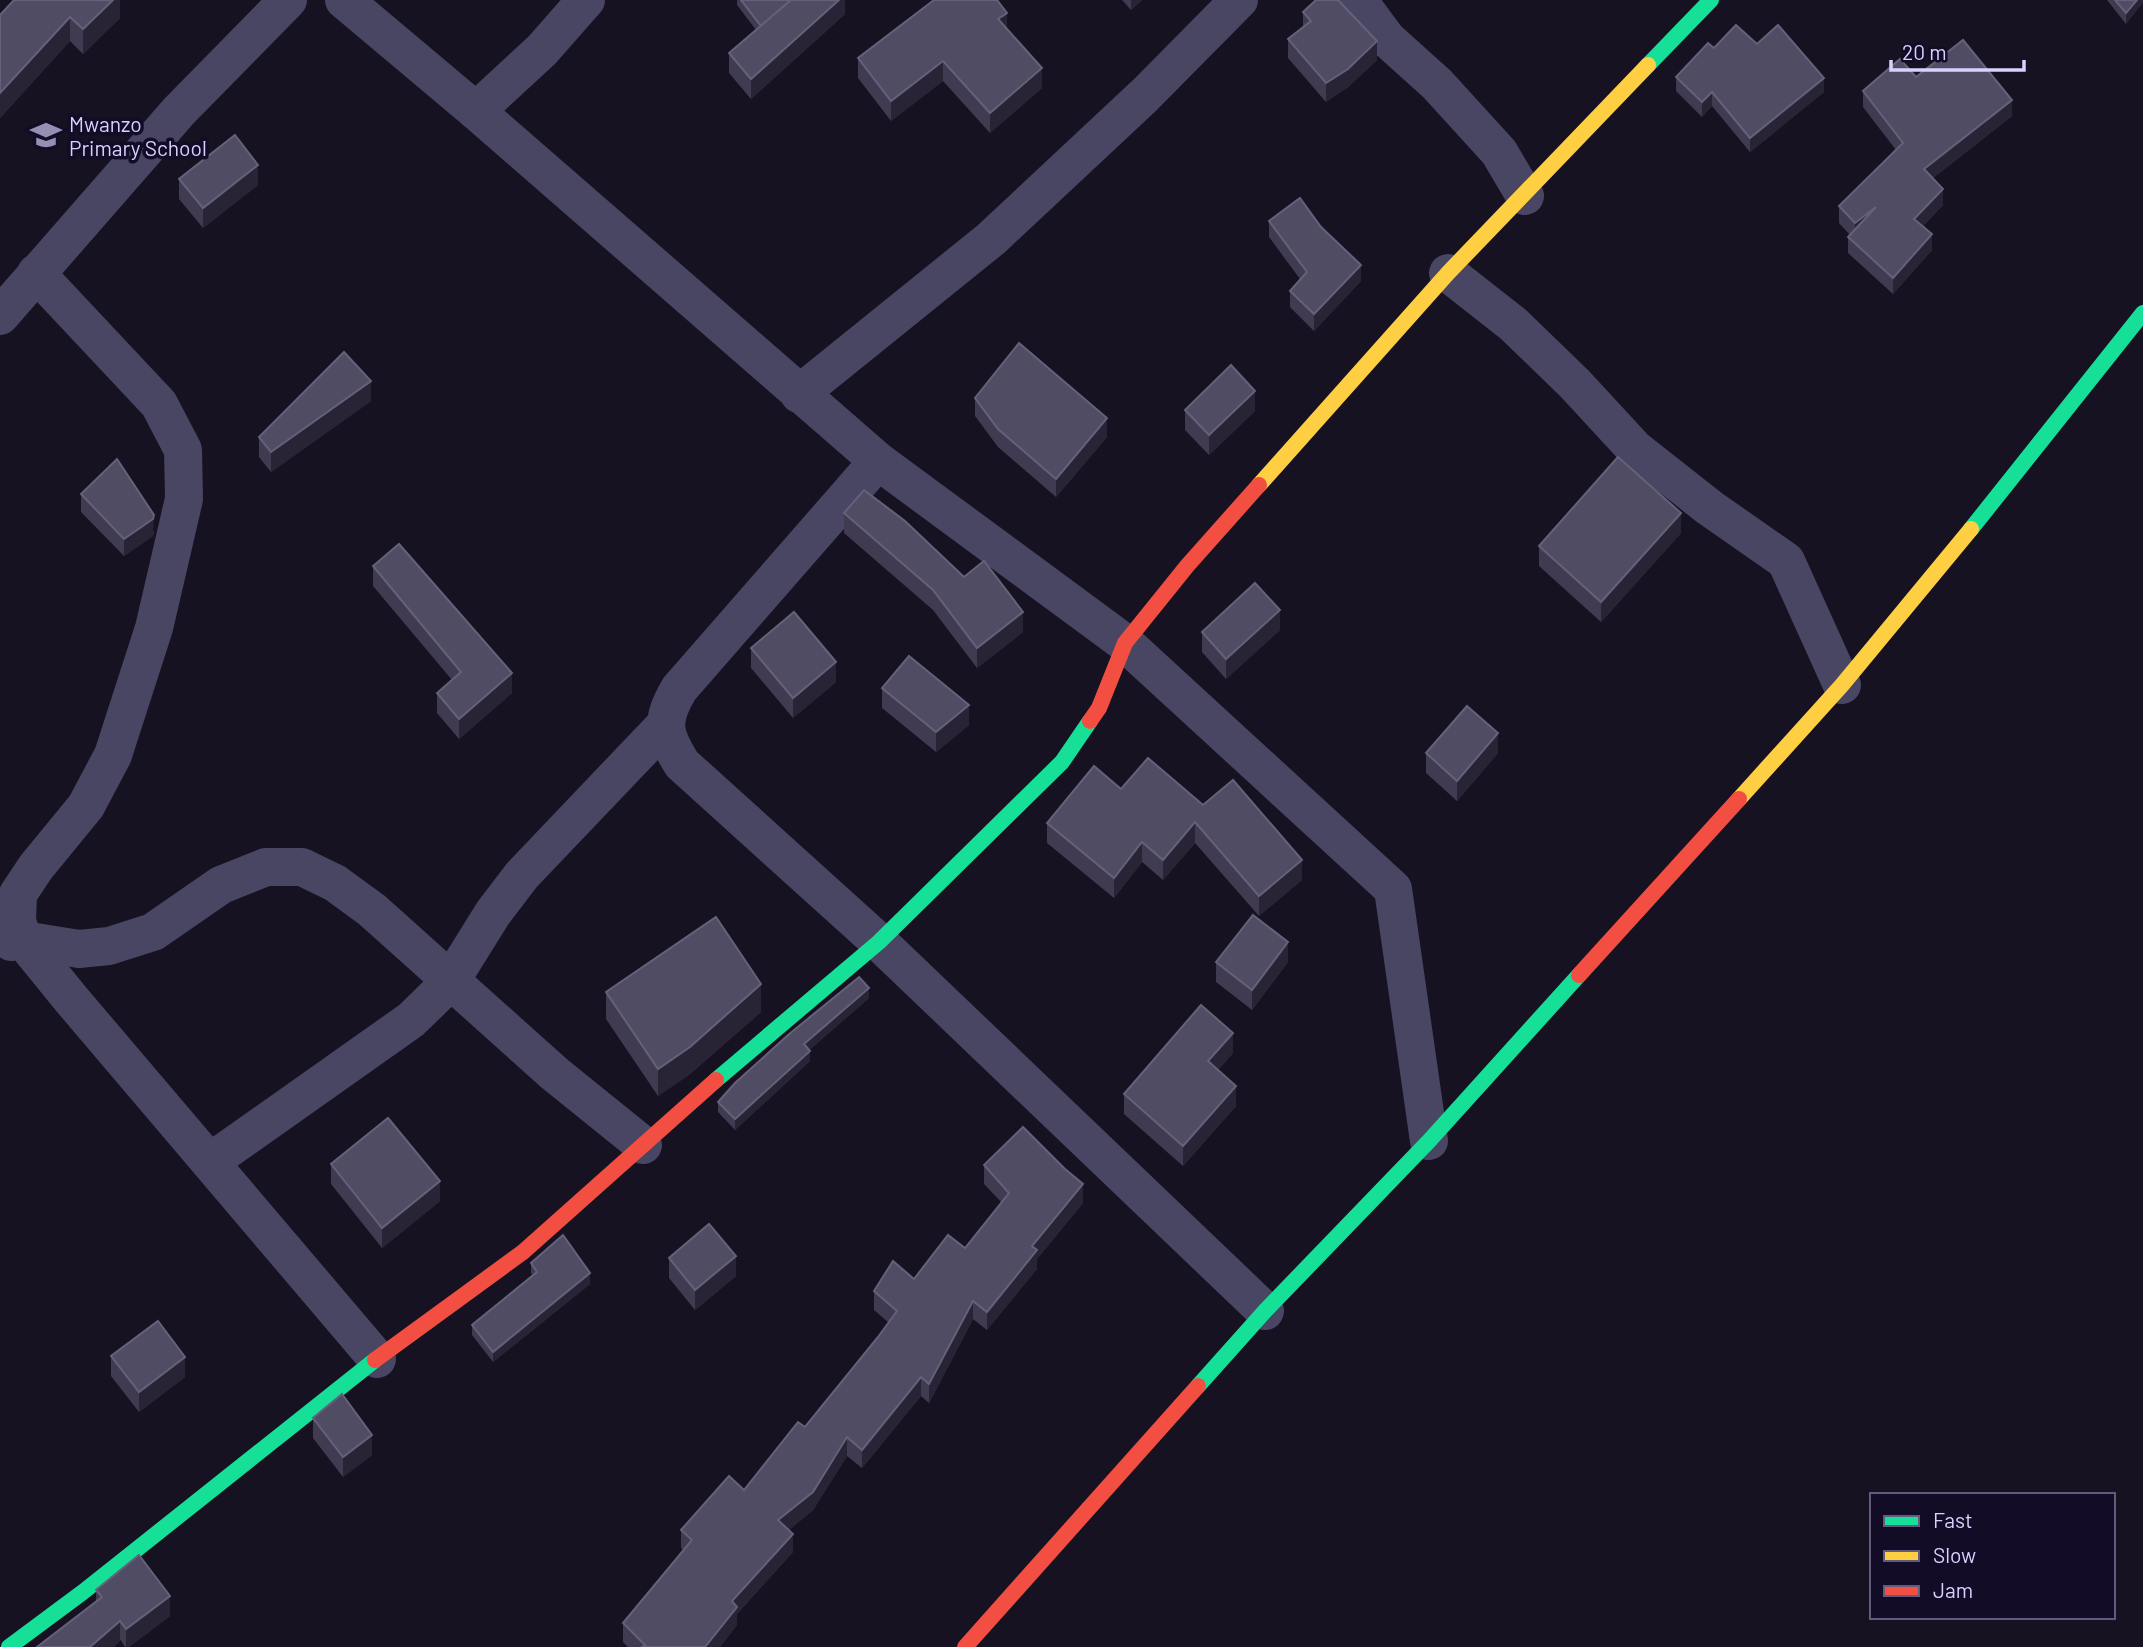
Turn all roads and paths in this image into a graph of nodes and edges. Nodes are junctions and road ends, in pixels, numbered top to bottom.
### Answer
1 (288, 0) edge
2 (344, 0) edge
3 (586, 0) edge
4 (1240, 0) edge
5 (1358, 0) edge
6 (1711, 0) edge
7 (475, 111) junction
8 (1525, 196) junction
9 (36, 273) junction
10 (1448, 273) junction
11 (2143, 313) edge
12 (0, 316) edge
13 (799, 394) junction
14 (878, 461) junction
15 (1125, 643) junction
16 (1842, 685) junction
17 (665, 725) junction
18 (12, 942) edge
19 (879, 942) junction
20 (450, 982) junction
21 (1429, 1141) junction
22 (643, 1145) junction
23 (210, 1162) junction
24 (1265, 1311) junction
25 (377, 1359) junction
26 (9, 1647) edge
27 (965, 1647) edge

1 - 9 street
2 - 7 street
3 - 7 street
4 - 13 street
5 - 8 street
6 - 8 street
7 - 13 street
8 - 10 street
9 - 12 street
9 - 18 street
10 - 15 street
10 - 16 street
11 - 16 street
13 - 14 street
14 - 15 street
14 - 17 street
15 - 19 street
15 - 21 street
16 - 21 street
17 - 19 street
17 - 20 street
18 - 20 street
18 - 23 street
19 - 22 street
19 - 24 street
20 - 22 street
20 - 23 street
21 - 24 street
22 - 25 street
23 - 25 street
24 - 27 street
25 - 26 street

